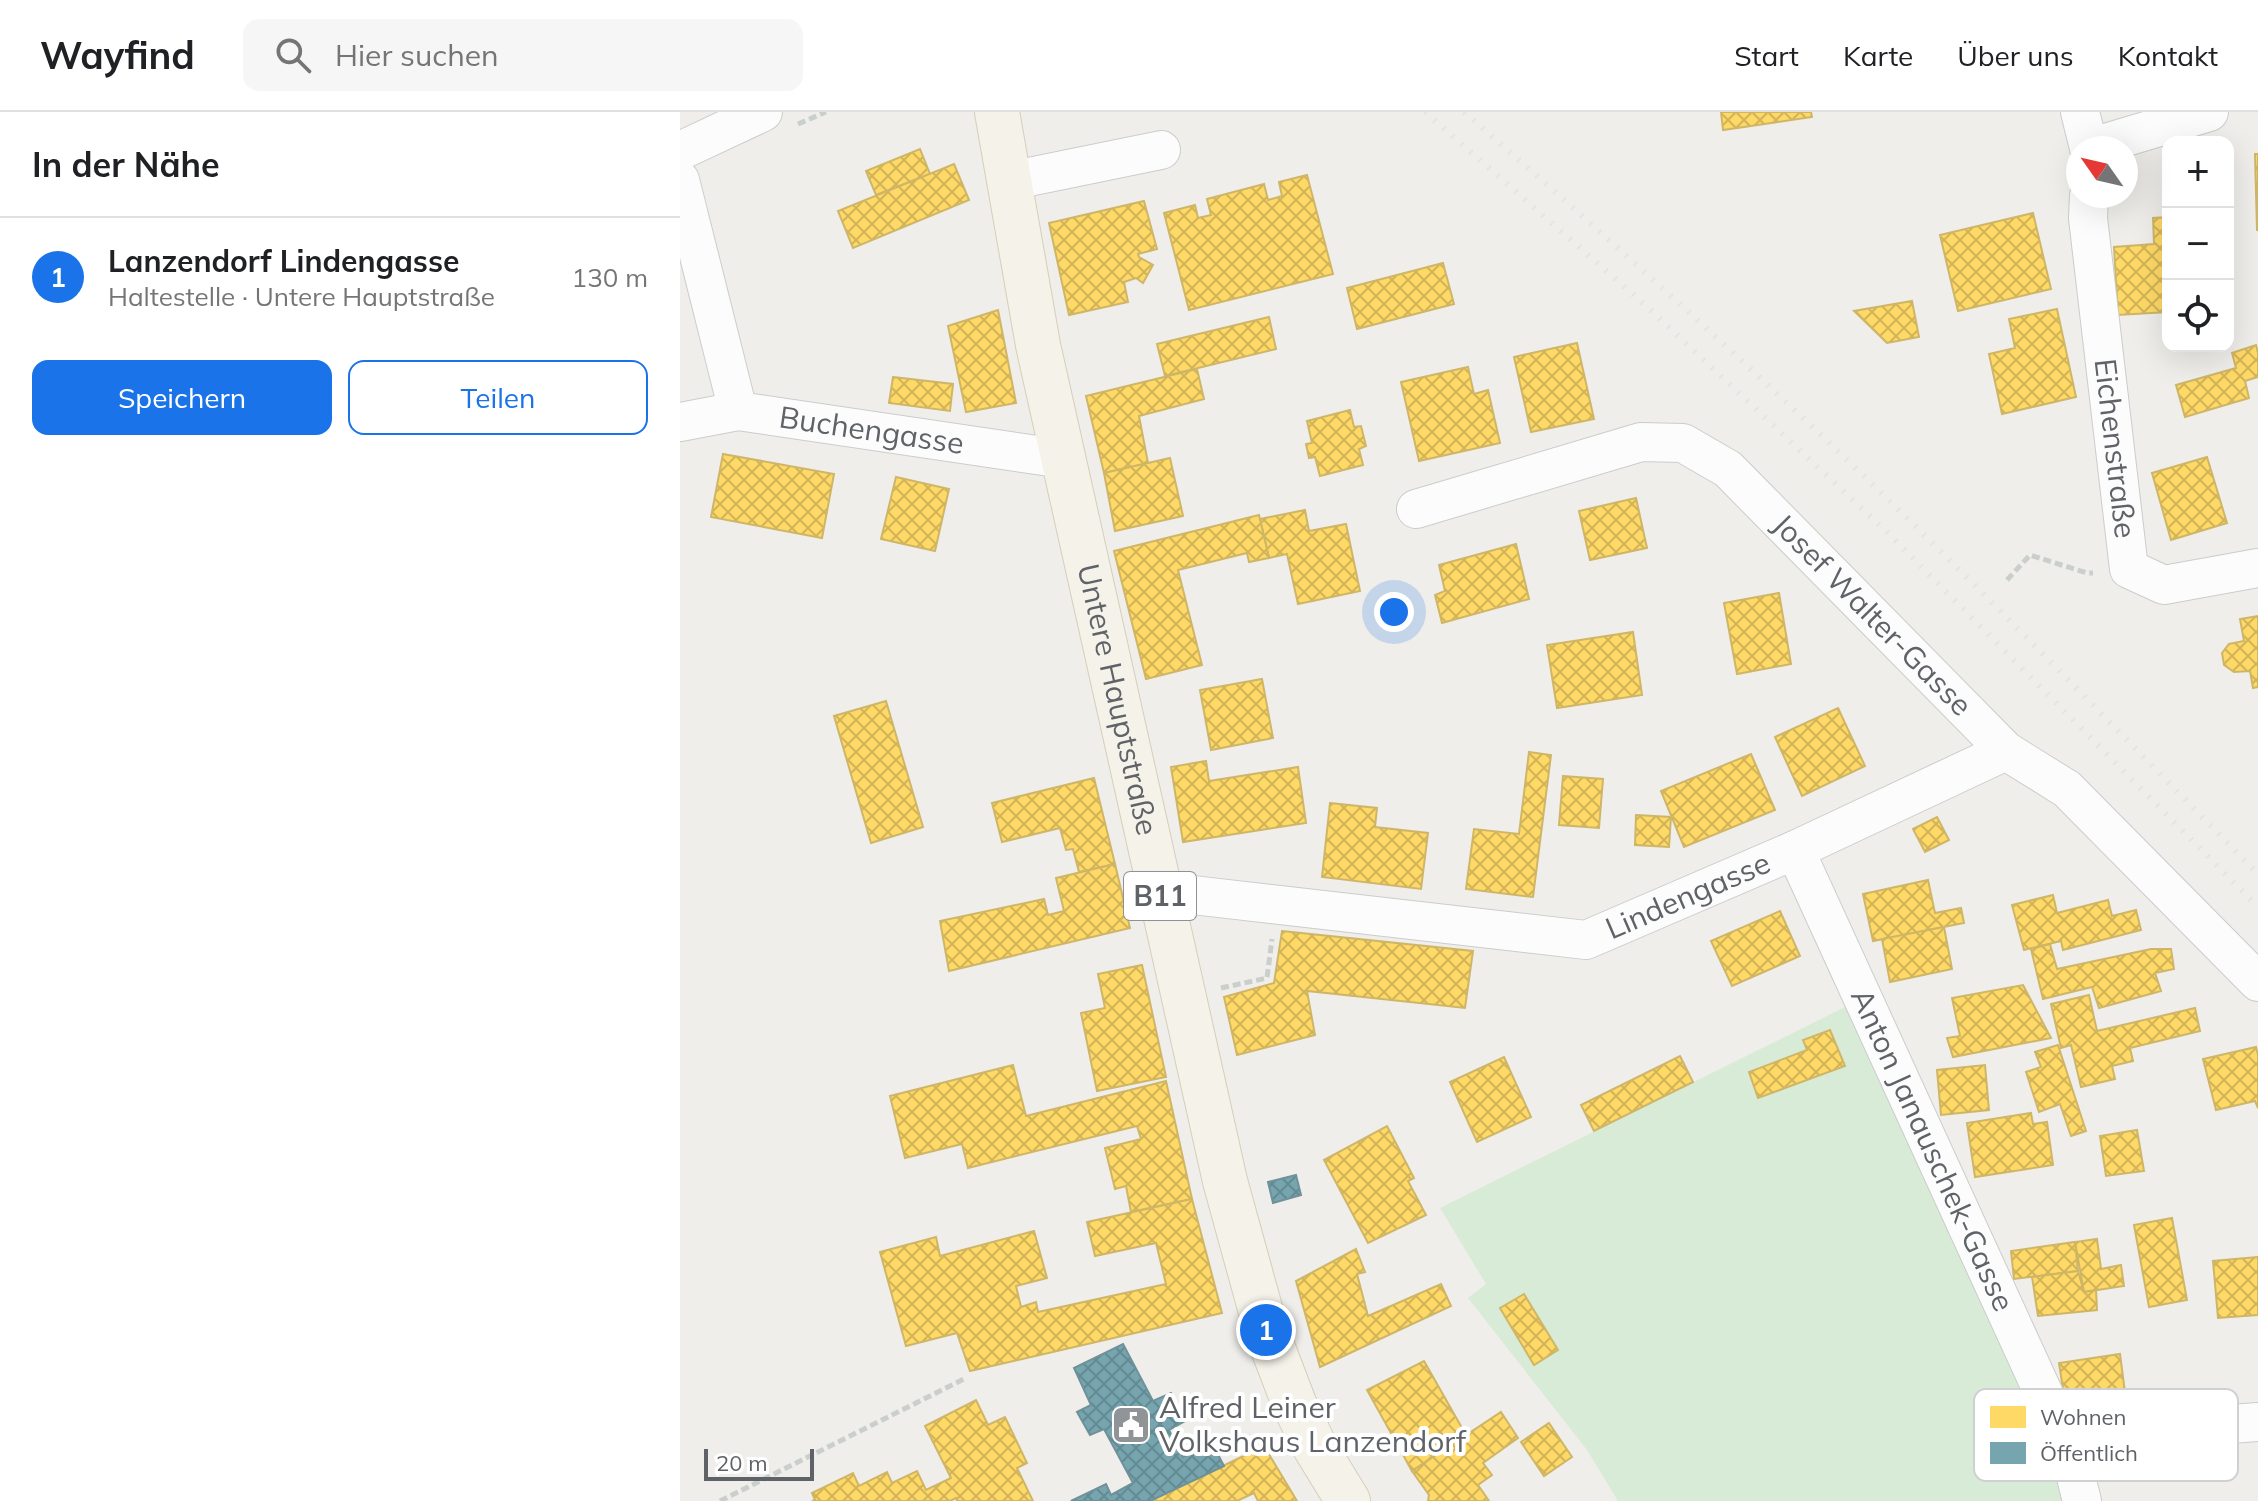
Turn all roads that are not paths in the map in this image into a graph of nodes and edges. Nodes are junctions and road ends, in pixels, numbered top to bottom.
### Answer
1 (763, 112) edge
2 (997, 112) edge
3 (2080, 112) edge
4 (2209, 112) edge
5 (2086, 136) edge
6 (2129, 136) edge
7 (1161, 150) dead end
8 (680, 151) edge
9 (680, 180) edge
10 (1009, 181) junction
11 (2088, 208) edge
12 (738, 411) junction
13 (680, 422) edge
14 (1064, 459) junction
15 (1416, 509) dead end
16 (2258, 568) edge
17 (2006, 751) junction
18 (1795, 850) junction
19 (1158, 891) junction
20 (2258, 982) edge
21 (2042, 1389) edge
22 (2258, 1422) edge
23 (2238, 1423) edge
24 (2077, 1481) edge
25 (1348, 1501) edge
26 (2082, 1501) edge

1 - 8 street
2 - 10 main road, Untere Hauptstraße / B11
3 - 5 street
4 - 6 street
7 - 10 street
9 - 12 street
10 - 14 main road, Untere Hauptstraße / B11
11 - 16 street, Eichenstraße
12 - 13 street, Buchengasse
12 - 14 street, Buchengasse
14 - 19 main road, Untere Hauptstraße / B11
15 - 17 street, Josef Walter-Gasse
17 - 18 street, Lindengasse
17 - 20 street, Josef Walter-Gasse
18 - 19 street, Lindengasse
18 - 21 street, Anton Janauschek-Gasse
19 - 25 main road, Untere Hauptstraße / B11
22 - 23 street
24 - 26 street, Anton Janauschek-Gasse

